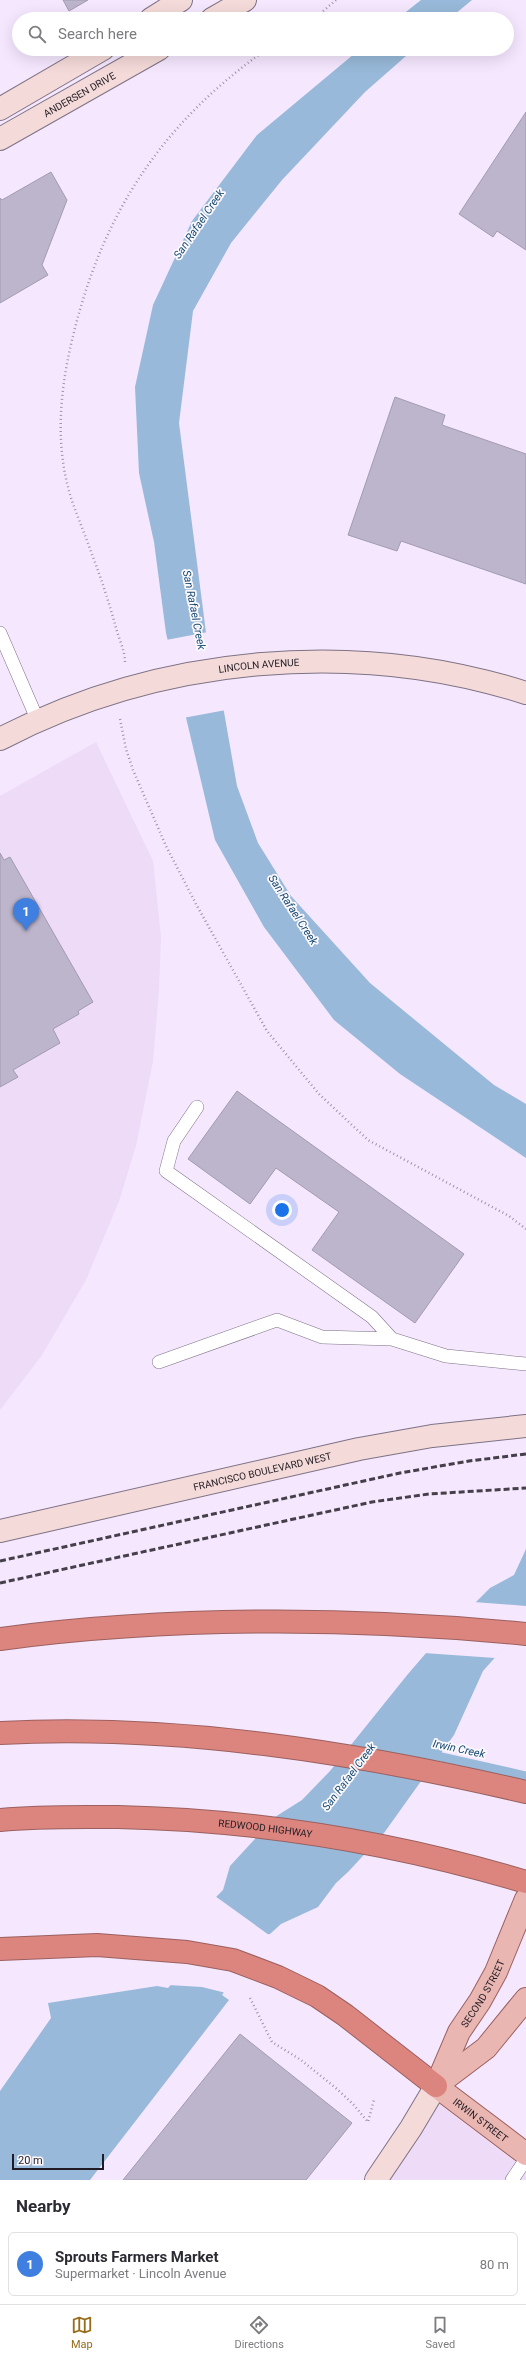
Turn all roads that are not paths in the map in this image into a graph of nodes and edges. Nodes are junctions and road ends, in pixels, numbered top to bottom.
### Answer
1 (181, 0) edge
2 (245, 0) edge
3 (162, 12) edge
4 (224, 12) edge
5 (90, 56) edge
6 (147, 56) edge
7 (0, 109) edge
8 (0, 139) edge
9 (0, 633) edge
10 (526, 692) edge
11 (38, 721) junction
12 (0, 739) edge
13 (197, 1107) dead end
14 (392, 1339) junction
15 (159, 1362) dead end
16 (526, 1364) edge
17 (526, 1426) edge
18 (0, 1531) edge
19 (526, 1634) edge
20 (0, 1639) edge
21 (0, 1733) edge
22 (526, 1792) edge
23 (0, 1820) edge
24 (526, 1882) edge
25 (526, 1899) edge
26 (0, 1949) edge
27 (526, 1999) edge
28 (436, 2086) junction
29 (526, 2154) edge
30 (526, 2159) edge
31 (376, 2180) edge
32 (512, 2180) edge

1 - 3 street
2 - 4 street
5 - 7 street
6 - 8 street, ANDERSEN DRIVE
9 - 11 lane
10 - 11 street, LINCOLN AVENUE
11 - 12 street, LINCOLN AVENUE
13 - 14 lane
14 - 15 lane
14 - 16 lane
17 - 18 street, FRANCISCO BOULEVARD WEST
19 - 20 highway
21 - 22 highway
23 - 24 highway, REDWOOD HIGHWAY
25 - 28 main road, SECOND STREET
26 - 28 highway
27 - 28 main road, SECOND STREET
28 - 29 main road, IRWIN STREET
28 - 31 street, SECOND STREET
30 - 32 lane

